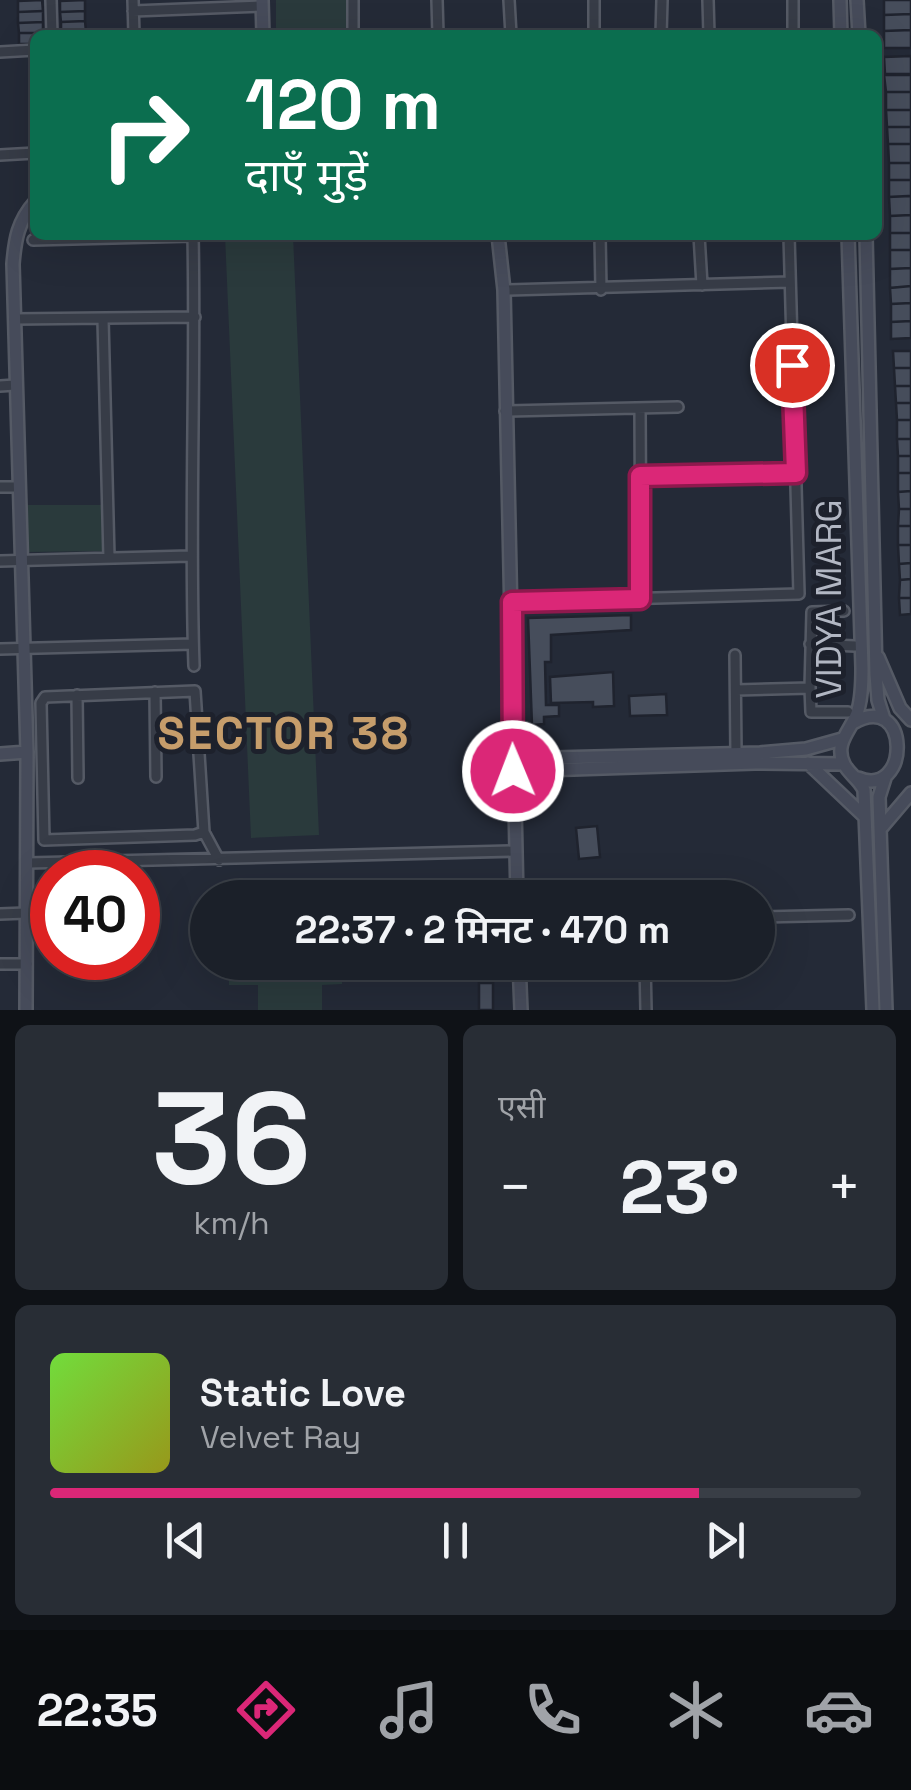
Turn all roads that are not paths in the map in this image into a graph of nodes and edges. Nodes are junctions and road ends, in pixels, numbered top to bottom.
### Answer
1 (51, 0) edge
2 (352, 0) edge
3 (437, 0) edge
4 (510, 0) edge
5 (594, 0) edge
6 (662, 0) edge
7 (708, 0) edge
8 (792, 0) edge
9 (840, 0) edge
10 (857, 0) edge
11 (262, 3) edge
12 (133, 6) edge
13 (52, 30) edge
14 (263, 30) edge
15 (353, 30) edge
16 (438, 30) edge
17 (511, 30) edge
18 (594, 30) edge
19 (661, 30) edge
20 (709, 30) edge
21 (793, 30) edge
22 (841, 30) edge
23 (858, 30) edge
24 (30, 50) edge
25 (0, 52) edge
26 (30, 153) edge
27 (0, 155) edge
28 (30, 210) edge
29 (193, 240) edge
30 (499, 240) edge
31 (600, 240) edge
32 (699, 240) edge
33 (789, 240) edge
34 (848, 240) edge
35 (866, 240) edge
36 (790, 282) junction
37 (702, 285) junction
38 (504, 290) junction
39 (601, 290) junction
40 (195, 317) junction
41 (14, 319) junction
42 (103, 319) junction
43 (16, 385) junction
44 (0, 386) edge
45 (678, 407) dead end
46 (640, 408) junction
47 (505, 411) junction
48 (796, 473) junction
49 (640, 476) junction
50 (18, 487) junction
51 (0, 488) edge
52 (190, 556) junction
53 (109, 558) junction
54 (19, 560) junction
55 (0, 561) edge
56 (640, 599) junction
57 (512, 602) junction
58 (844, 611) dead end
59 (193, 644) junction
60 (810, 644) junction
61 (854, 646) dead end
62 (22, 648) junction
63 (875, 648) junction
64 (0, 649) edge
65 (735, 655) dead end
66 (194, 666) dead end
67 (810, 688) junction
68 (736, 690) junction
69 (155, 692) junction
70 (76, 694) junction
71 (850, 718) junction
72 (884, 719) junction
73 (911, 720) edge
74 (906, 736) edge
75 (842, 739) junction
76 (26, 752) junction
77 (0, 754) edge
78 (907, 757) edge
79 (736, 758) junction
80 (808, 763) junction
81 (844, 764) junction
82 (513, 765) junction
83 (156, 777) dead end
84 (78, 778) dead end
85 (858, 778) junction
86 (885, 778) junction
87 (911, 792) edge
88 (866, 817) junction
89 (882, 827) junction
90 (204, 832) junction
91 (515, 852) junction
92 (219, 860) junction
93 (28, 863) junction
94 (516, 880) edge
95 (26, 913) junction
96 (0, 914) edge
97 (850, 915) dead end
98 (775, 917) edge
99 (0, 964) edge
100 (27, 964) junction
101 (520, 980) edge
102 (645, 980) edge
103 (26, 1010) edge
104 (521, 1010) edge
105 (646, 1010) edge
106 (873, 1010) edge
107 (886, 1010) edge

1 - 13 street
2 - 15 street
3 - 16 street
4 - 17 street
5 - 18 street
6 - 19 street
7 - 20 street
8 - 21 street
9 - 22 street
10 - 23 street
11 - 12 street
11 - 14 street
24 - 25 street
26 - 27 street
28 - 41 street
29 - 40 street
30 - 38 street
31 - 39 street
32 - 37 street
33 - 36 street
34 - 71 street, VIDYA MARG
35 - 63 street, VIDYA MARG
36 - 37 street
36 - 48 street
37 - 39 street
38 - 39 street
38 - 47 street
40 - 42 street
40 - 52 street
41 - 42 street
41 - 43 street
42 - 53 street
43 - 44 street
43 - 50 street
45 - 46 street
46 - 47 street
46 - 49 street
47 - 57 street
48 - 49 street
48 - 56 street
49 - 56 street
50 - 51 street
50 - 54 street
52 - 53 street
52 - 59 street
53 - 54 street
54 - 55 street
54 - 62 street
56 - 57 street
57 - 82 street
58 - 60 street
59 - 62 street
59 - 66 street
60 - 61 street
60 - 67 street
62 - 64 street
62 - 76 street
63 - 72 street, VIDYA MARG
63 - 73 street
65 - 68 street
67 - 68 street
67 - 71 street
68 - 79 street
69 - 70 street
69 - 83 street
69 - 90 street
70 - 84 street
70 - 90 street
71 - 72 street, VIDYA MARG
71 - 75 street, VIDYA MARG
72 - 74 street, VIDYA MARG
74 - 78 street, VIDYA MARG
75 - 79 street
75 - 81 street, VIDYA MARG
76 - 77 street
76 - 93 street
78 - 86 street, VIDYA MARG
79 - 80 street
79 - 82 street
80 - 81 street
80 - 88 street
81 - 85 street
82 - 91 street
85 - 86 street
85 - 88 street
86 - 89 street
87 - 89 street
88 - 106 street
89 - 107 street
90 - 92 street
91 - 92 street
91 - 94 street
92 - 93 street
93 - 95 street
95 - 96 street
95 - 100 street
97 - 98 street
99 - 100 street
100 - 103 street
101 - 104 street
102 - 105 street

